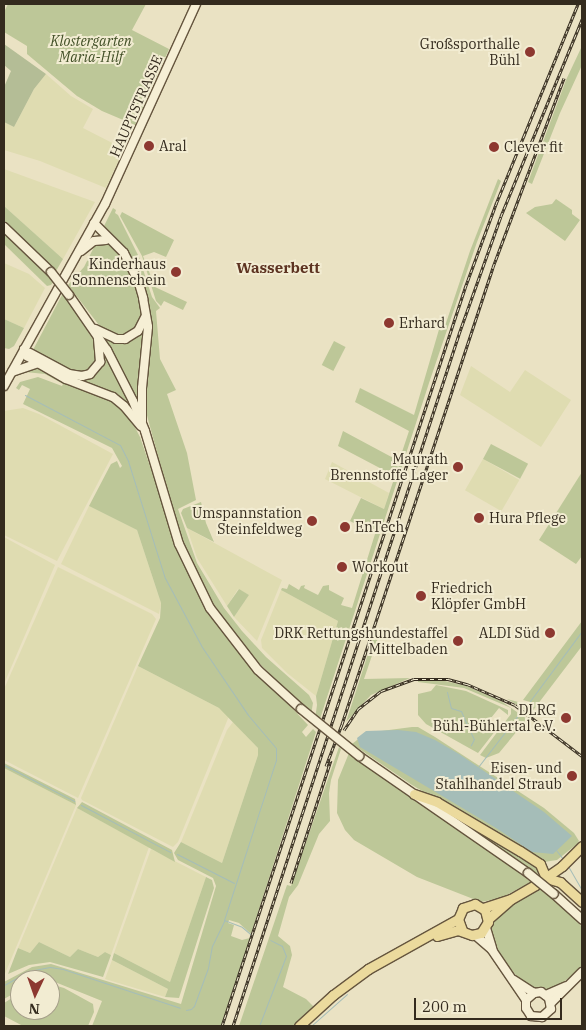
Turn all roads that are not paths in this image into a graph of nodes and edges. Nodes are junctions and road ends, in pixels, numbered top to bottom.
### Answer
1 (196, 4) edge
2 (94, 223) junction
3 (4, 227) edge
4 (106, 240) junction
5 (118, 245) junction
6 (77, 253) junction
7 (146, 313) junction
8 (95, 331) junction
9 (24, 350) junction
10 (38, 363) junction
11 (12, 372) junction
12 (4, 386) edge
13 (143, 427) junction
14 (414, 794) junction
15 (582, 846) edge
16 (565, 863) junction
17 (540, 864) junction
18 (546, 878) junction
19 (560, 882) junction
20 (511, 899) junction
21 (582, 902) edge
22 (483, 908) junction
23 (458, 918) junction
24 (582, 919) edge
25 (487, 924) junction
26 (462, 930) junction
27 (475, 935) junction
28 (415, 943) junction
29 (492, 950) junction
30 (582, 972) edge
31 (514, 980) junction
32 (570, 984) junction
33 (534, 993) junction
34 (546, 995) junction
35 (526, 1000) junction
36 (551, 1003) junction
37 (299, 1026) edge

1 - 2 main road, HAUPTSTRASSE
2 - 4 main road
2 - 5 main road
2 - 6 main road, HAUPTSTRASSE
3 - 8 main road, bridge
4 - 5 main road
4 - 6 main road
5 - 7 main road
6 - 9 main road, HAUPTSTRASSE
7 - 8 main road
7 - 13 main road
8 - 9 main road
8 - 13 main road
9 - 10 main road
9 - 11 main road, HAUPTSTRASSE
10 - 11 main road
10 - 13 main road
11 - 12 main road, HAUPTSTRASSE
13 - 14 main road, bridge
14 - 17 main road
14 - 24 main road, bridge
15 - 16 main road
16 - 17 main road
16 - 18 main road
16 - 19 main road
17 - 18 main road
18 - 19 main road
18 - 20 main road
19 - 21 main road
20 - 22 main road
20 - 25 main road
22 - 23 main road
22 - 25 main road
23 - 26 main road
23 - 28 main road
25 - 27 main road
25 - 29 main road
26 - 27 main road
26 - 28 main road
27 - 29 main road
28 - 37 main road
29 - 31 main road
30 - 32 main road
31 - 33 main road
31 - 35 main road
32 - 34 main road
32 - 36 main road
33 - 34 main road
33 - 35 main road
34 - 36 main road
35 - 36 main road

